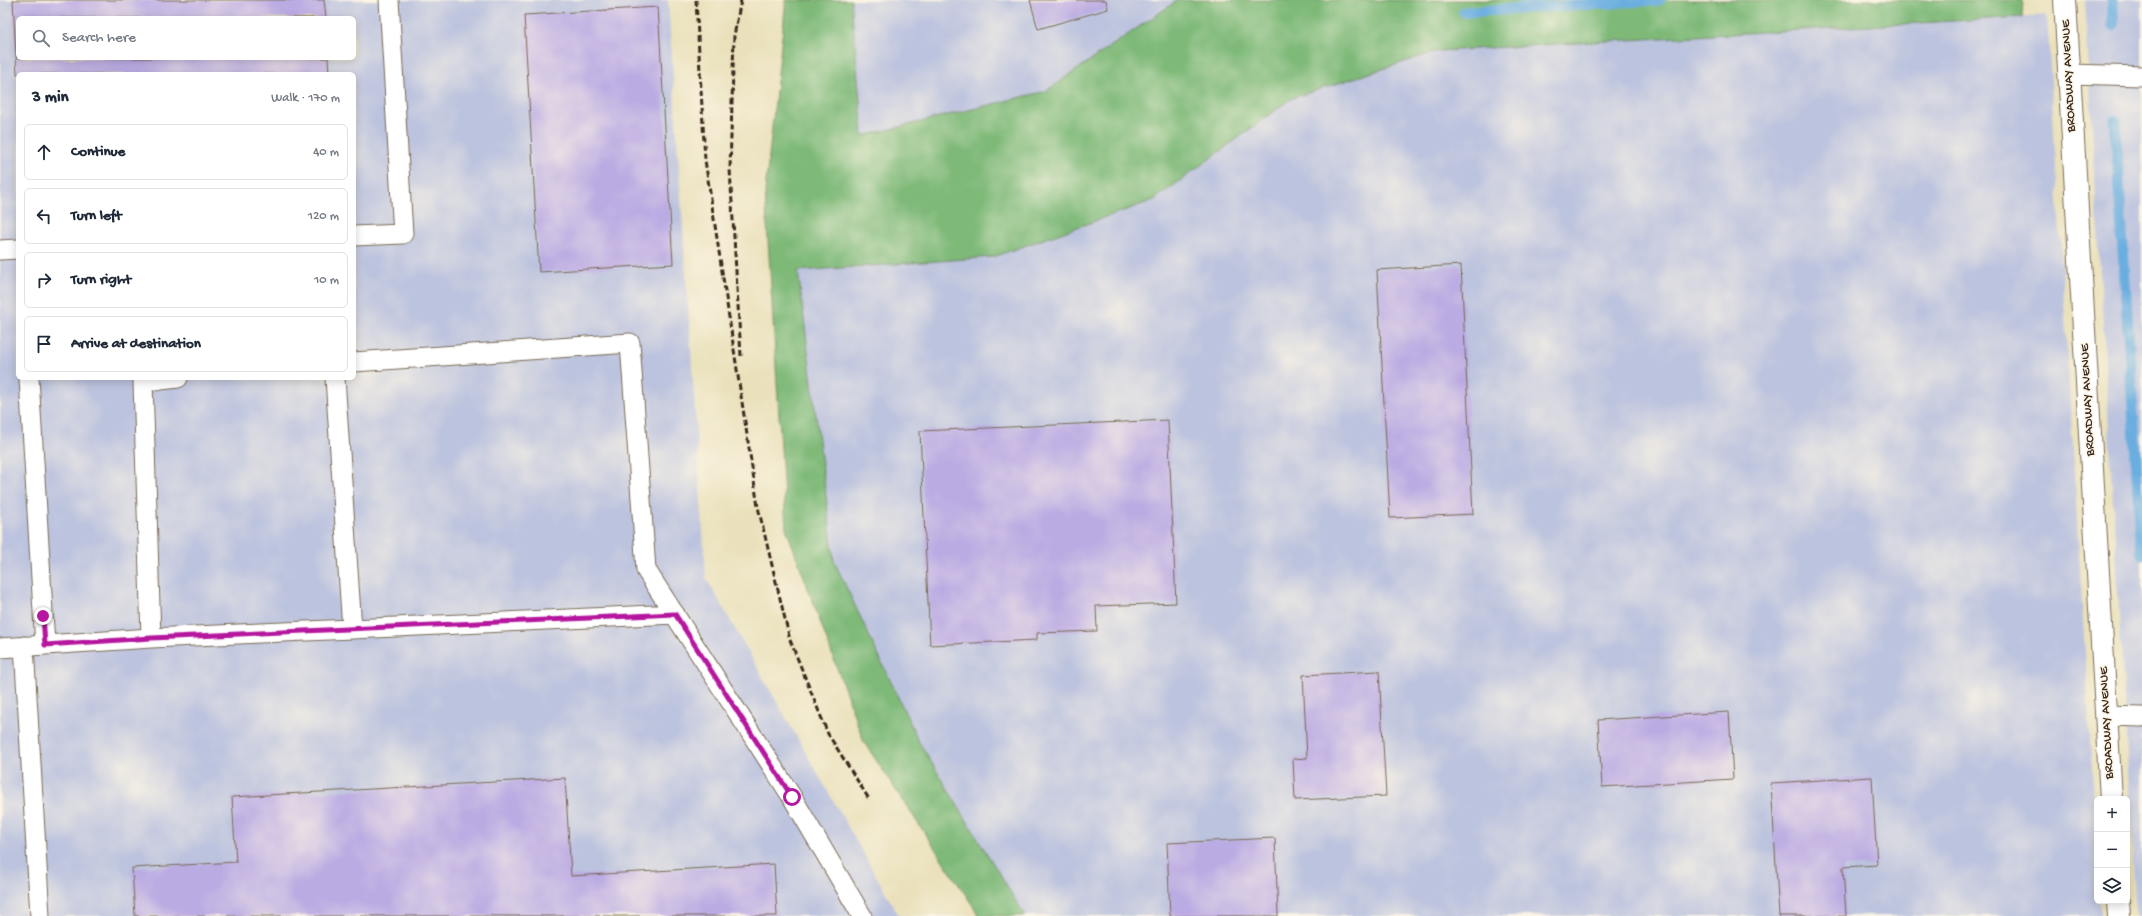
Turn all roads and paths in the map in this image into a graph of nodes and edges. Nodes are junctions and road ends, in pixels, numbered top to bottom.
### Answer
1 (389, 0) edge
2 (2065, 0) edge
3 (2069, 74) junction
4 (2142, 76) edge
5 (356, 236) edge
6 (16, 249) edge
7 (0, 250) edge
8 (356, 362) edge
9 (28, 380) edge
10 (160, 380) edge
11 (335, 380) edge
12 (675, 614) junction
13 (352, 629) junction
14 (151, 638) junction
15 (45, 645) junction
16 (24, 646) junction
17 (0, 648) edge
18 (2106, 716) junction
19 (2142, 716) edge
20 (2111, 796) edge
21 (2118, 904) edge
22 (40, 916) edge
23 (862, 916) edge
24 (2119, 916) edge

1 - 5 lane
2 - 3 street, BROADWAY AVENUE
3 - 4 lane
3 - 18 street, BROADWAY AVENUE
6 - 7 lane
8 - 12 lane
9 - 15 lane
10 - 14 lane
11 - 13 lane
12 - 13 lane
12 - 23 lane
13 - 14 lane
14 - 15 lane
15 - 16 lane
16 - 17 lane
16 - 22 lane
18 - 19 lane
18 - 20 street, BROADWAY AVENUE
21 - 24 street

